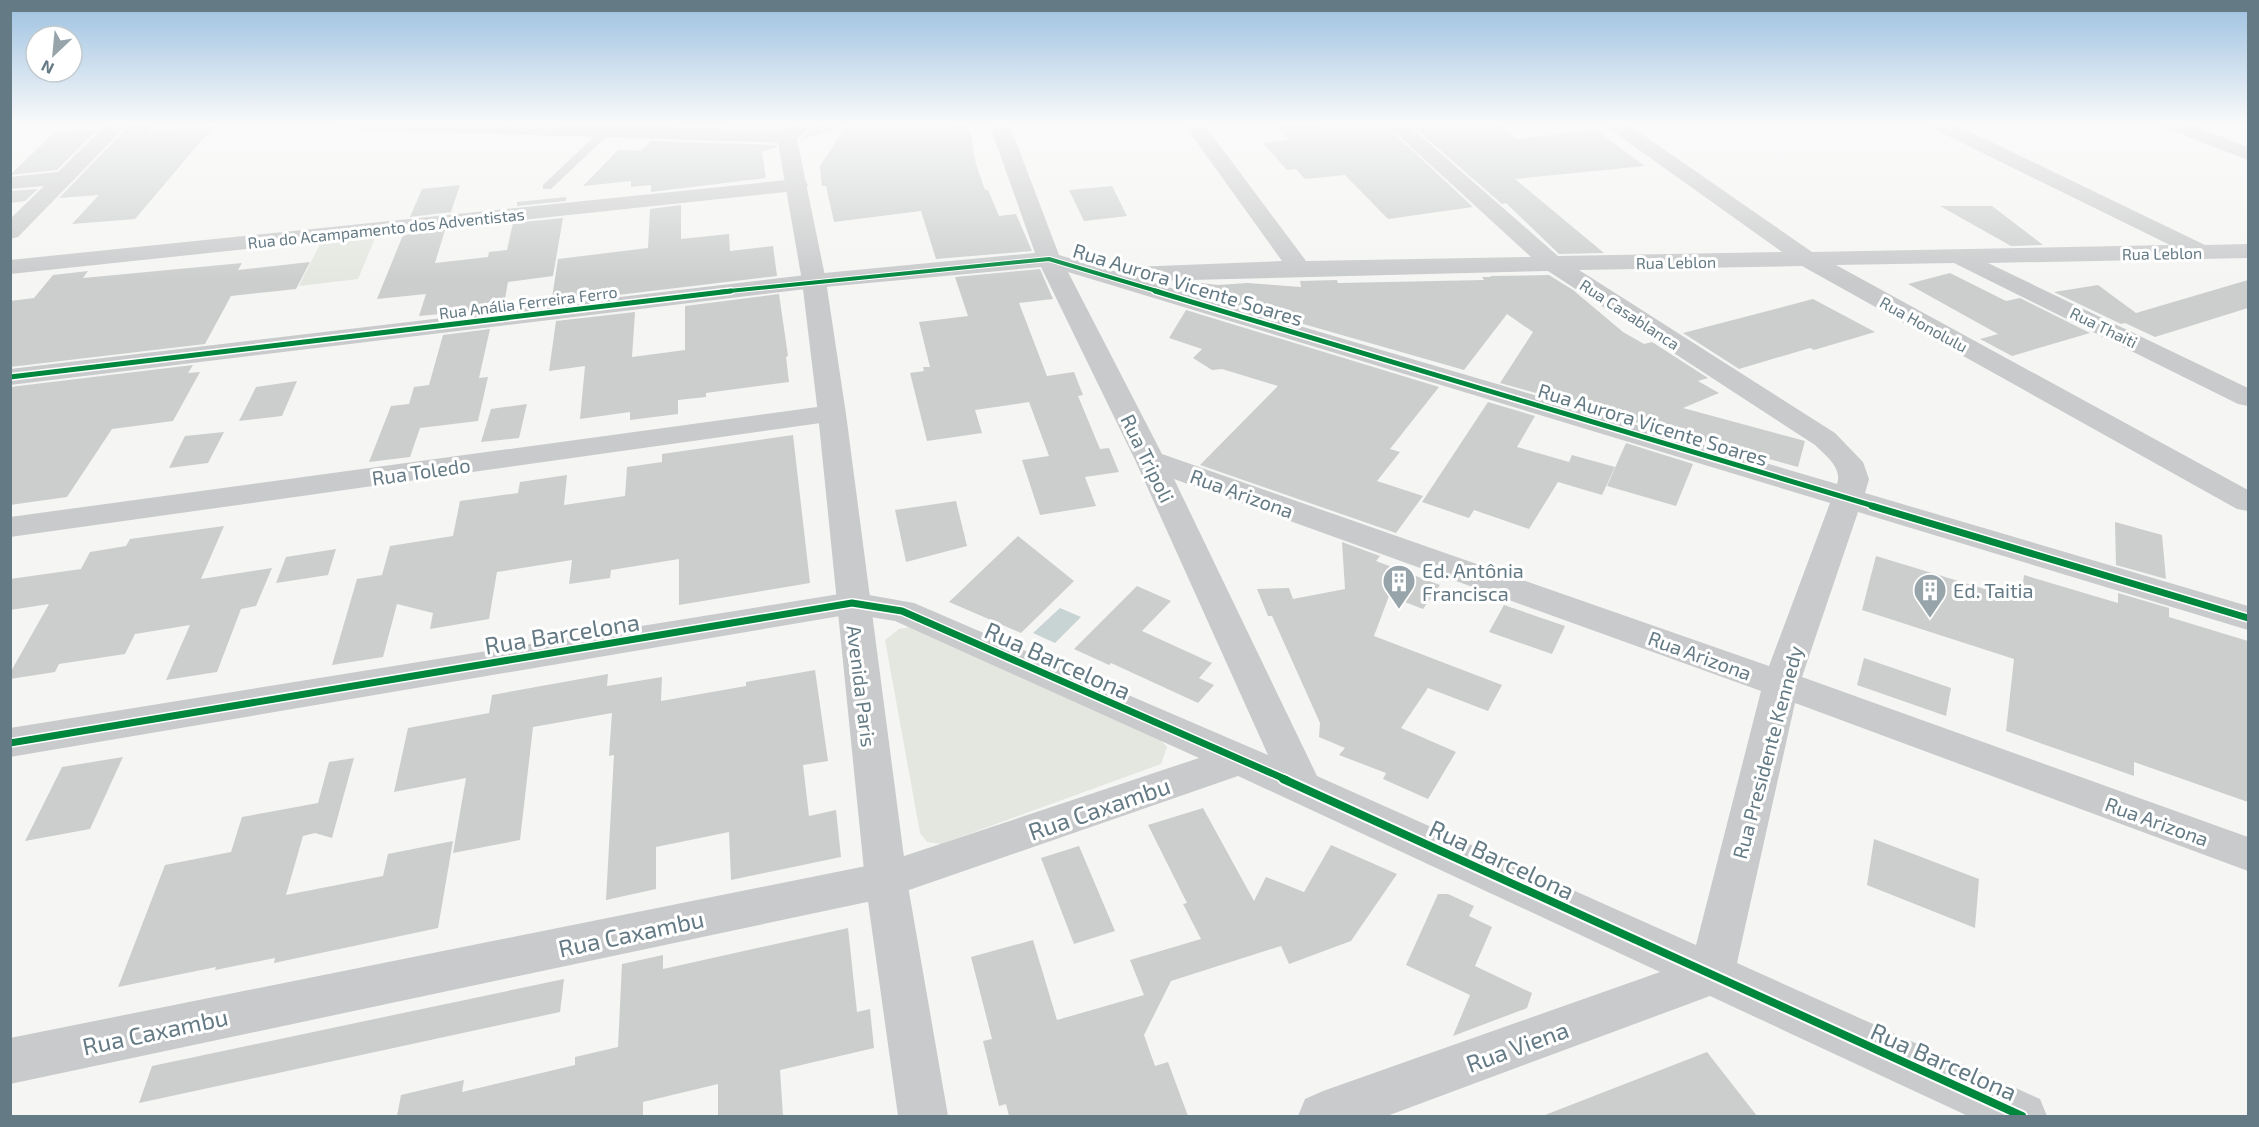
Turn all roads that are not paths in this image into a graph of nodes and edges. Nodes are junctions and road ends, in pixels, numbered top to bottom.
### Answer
1 (65, 176) edge
2 (559, 176) edge
3 (796, 176) edge
4 (1020, 176) edge
5 (1231, 176) edge
6 (1454, 176) edge
7 (1688, 176) edge
8 (2045, 176) edge
9 (63, 178) junction
10 (10, 183) edge
11 (796, 185) junction
12 (547, 187) dead end
13 (10, 232) edge
14 (2248, 251) edge
15 (2203, 253) junction
16 (1959, 257) junction
17 (1049, 259) junction
18 (1808, 260) junction
19 (1552, 264) junction
20 (10, 267) edge
21 (1299, 268) junction
22 (2248, 272) edge
23 (1103, 275) junction
24 (813, 281) junction
25 (10, 377) edge
26 (2248, 398) edge
27 (832, 414) junction
28 (1150, 460) junction
29 (1847, 499) junction
30 (2248, 502) edge
31 (10, 527) edge
32 (852, 603) junction
33 (2248, 618) edge
34 (1781, 684) junction
35 (10, 744) edge
36 (1239, 760) junction
37 (1302, 787) junction
38 (2248, 854) edge
39 (886, 880) junction
40 (1711, 975) junction
41 (10, 1061) edge
42 (923, 1116) edge
43 (1323, 1116) edge
44 (2022, 1116) edge

1 - 9 street
2 - 12 lane
3 - 11 street, Avenida Paris
4 - 17 street, Rua Tripoli
5 - 21 street
6 - 19 street, Rua Casablanca
7 - 18 street, Rua Honolulu
8 - 15 street
9 - 10 street
9 - 13 street
11 - 20 street, Rua do Acampamento dos Adventistas
11 - 24 street, Avenida Paris
14 - 15 street, Rua Leblon
15 - 16 street, Rua Leblon
15 - 22 street
16 - 18 street, Rua Leblon
16 - 26 street, Rua Thaiti
17 - 23 street, Rua Aurora Vicente Soares
17 - 24 street, Rua Anália Ferreira Ferro
17 - 28 street, Rua Tripoli
18 - 19 street, Rua Leblon
18 - 30 street, Rua Honolulu
19 - 21 street, Rua Leblon
19 - 29 street, Rua Casablanca
21 - 23 street, Rua Leblon
23 - 29 street, Rua Aurora Vicente Soares
24 - 25 street, Rua Anália Ferreira Ferro
24 - 27 street, Avenida Paris
27 - 31 street, Rua Toledo
27 - 32 street, Avenida Paris
28 - 34 street, Rua Arizona
28 - 37 street, Rua Tripoli
29 - 33 street, Rua Aurora Vicente Soares
29 - 34 street, Rua Presidente Kennedy
32 - 35 street, Rua Barcelona
32 - 36 street, Rua Barcelona
32 - 39 street, Avenida Paris
34 - 38 street, Rua Arizona
34 - 40 street, Rua Presidente Kennedy
36 - 37 street, Rua Barcelona
36 - 39 street, Rua Caxambu
37 - 40 street, Rua Barcelona
39 - 41 street, Rua Caxambu
39 - 42 street, Avenida Paris
40 - 43 street, Rua Viena
40 - 44 street, Rua Barcelona

